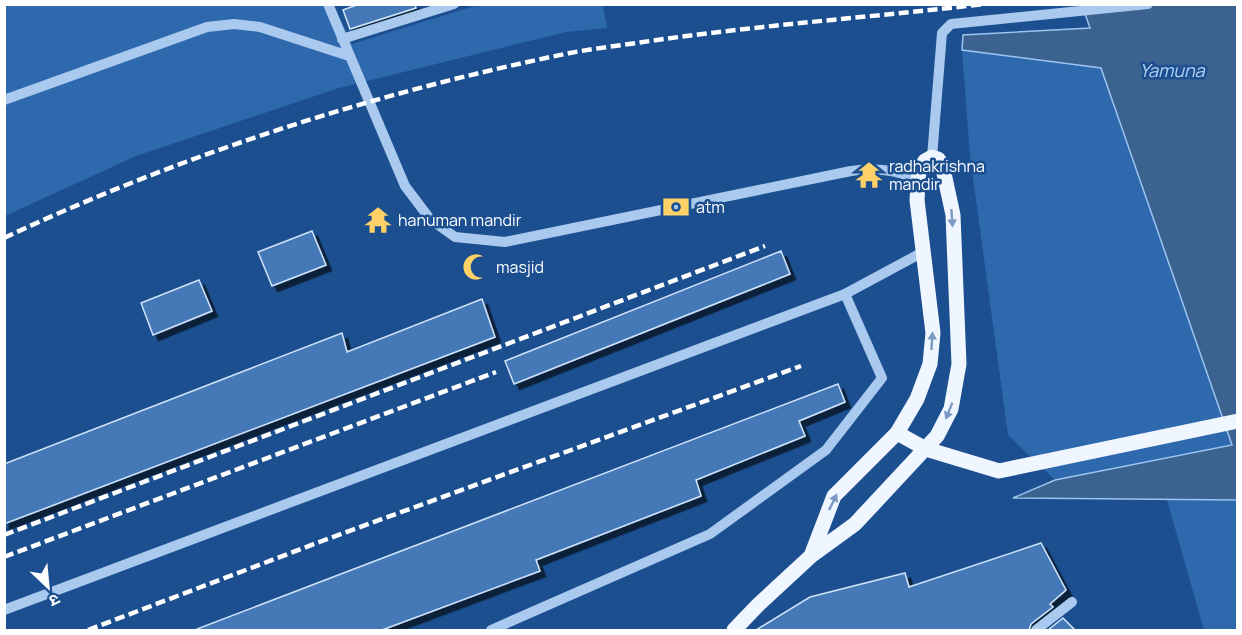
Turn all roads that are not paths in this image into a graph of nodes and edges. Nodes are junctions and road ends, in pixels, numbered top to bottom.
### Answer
1 (328, 4) edge
2 (454, 4) edge
3 (1148, 4) edge
4 (342, 39) junction
5 (349, 56) junction
6 (4, 100) edge
7 (932, 157) junction
8 (918, 180) junction
9 (923, 252) junction
10 (845, 294) junction
11 (930, 309) junction
12 (956, 310) junction
13 (1238, 422) edge
14 (897, 433) junction
15 (926, 449) junction
16 (811, 556) junction
17 (1072, 602) dead end
18 (4, 610) edge
19 (491, 630) edge
20 (734, 630) edge
21 (1036, 630) edge

1 - 4 street
2 - 4 street
3 - 7 street
4 - 5 street
5 - 6 street
5 - 8 street
7 - 8 main road
7 -> 12 main road
8 - 9 main road
9 - 10 street
9 - 11 main road
10 - 18 street
10 - 19 street
11 - 12 main road
14 -> 11 main road
12 -> 15 main road
13 - 15 main road
14 - 15 main road
16 -> 14 main road
15 - 16 main road
16 - 20 main road
17 - 21 street

